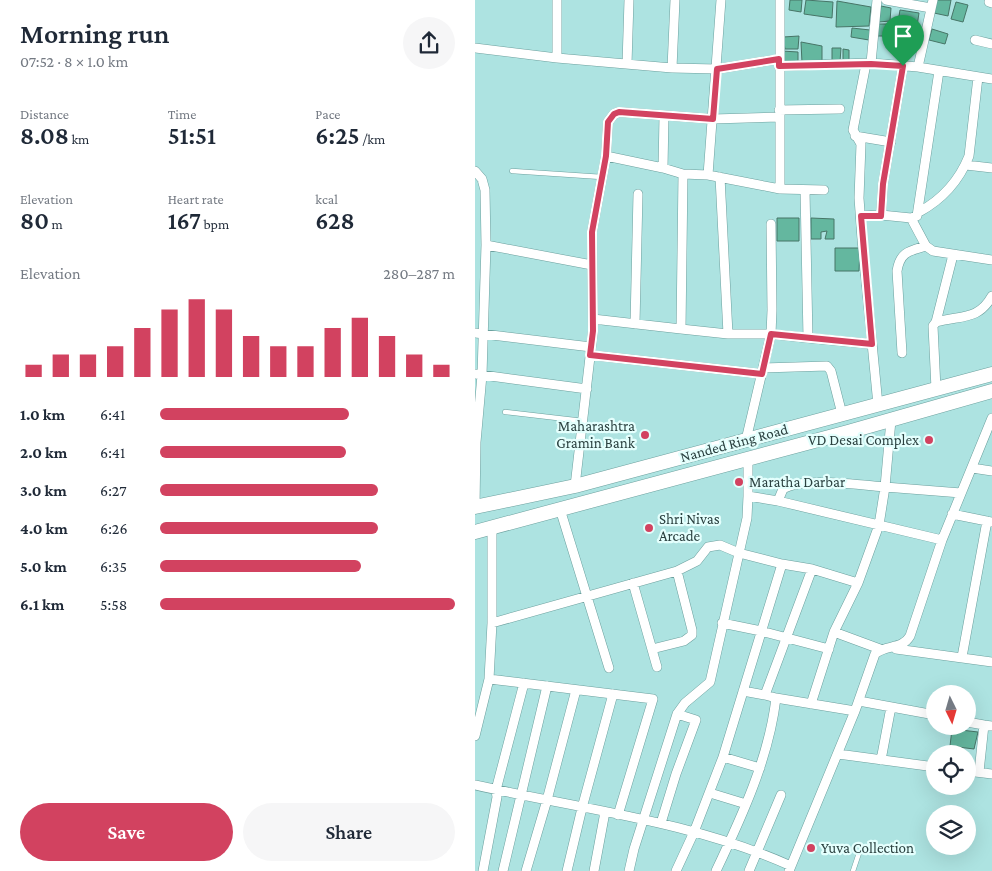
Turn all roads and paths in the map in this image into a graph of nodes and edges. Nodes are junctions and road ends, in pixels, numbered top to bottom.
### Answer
1 (557, 0) edge
2 (629, 0) edge
3 (675, 0) edge
4 (721, 0) edge
5 (780, 0) edge
6 (877, 0) edge
7 (886, 0) edge
8 (932, 4) edge
9 (975, 40) dead end
10 (992, 44) edge
11 (475, 48) edge
12 (557, 58) junction
13 (779, 62) junction
14 (627, 64) junction
15 (868, 64) junction
16 (903, 66) junction
17 (918, 67) junction
18 (672, 68) junction
19 (717, 69) junction
20 (939, 71) junction
21 (978, 77) junction
22 (992, 79) edge
23 (840, 109) dead end
24 (779, 114) junction
25 (664, 116) junction
26 (713, 119) junction
27 (855, 136) junction
28 (891, 142) junction
29 (606, 156) junction
30 (966, 165) junction
31 (663, 168) junction
32 (992, 168) edge
33 (475, 171) edge
34 (512, 171) dead end
35 (683, 174) junction
36 (708, 175) junction
37 (602, 177) junction
38 (721, 177) junction
39 (780, 189) junction
40 (805, 190) junction
41 (824, 190) dead end
42 (638, 194) dead end
43 (919, 212) junction
44 (861, 216) junction
45 (881, 216) junction
46 (911, 218) junction
47 (771, 224) dead end
48 (486, 245) junction
49 (926, 246) junction
50 (953, 255) junction
51 (992, 260) edge
52 (592, 265) junction
53 (992, 296) edge
54 (593, 319) junction
55 (937, 322) junction
56 (635, 324) junction
57 (681, 329) junction
58 (479, 334) edge
59 (728, 334) junction
60 (771, 334) junction
61 (808, 338) junction
62 (872, 344) junction
63 (591, 351) junction
64 (902, 353) dead end
65 (762, 371) junction
66 (992, 374) edge
67 (479, 375) edge
68 (587, 389) junction
69 (936, 389) junction
70 (992, 390) edge
71 (878, 404) junction
72 (477, 412) edge
73 (505, 412) dead end
74 (842, 414) junction
75 (891, 420) junction
76 (583, 421) junction
77 (991, 423) edge
78 (746, 440) junction
79 (747, 459) junction
80 (972, 468) junction
81 (992, 471) edge
82 (575, 486) junction
83 (885, 487) junction
84 (961, 493) junction
85 (748, 496) junction
86 (778, 501) junction
87 (475, 507) edge
88 (560, 509) junction
89 (952, 514) junction
90 (990, 521) edge
91 (879, 525) junction
92 (492, 527) junction
93 (475, 532) edge
94 (942, 540) junction
95 (739, 553) junction
96 (782, 564) junction
97 (812, 569) junction
98 (677, 571) junction
99 (633, 583) junction
100 (858, 583) junction
101 (587, 596) junction
102 (491, 623) junction
103 (722, 623) junction
104 (761, 631) junction
105 (834, 632) junction
106 (787, 637) junction
107 (652, 649) junction
108 (829, 649) junction
109 (884, 649) junction
110 (962, 657) junction
111 (992, 662) edge
112 (657, 666) dead end
113 (609, 668) dead end
114 (489, 679) junction
115 (524, 683) junction
116 (547, 686) junction
117 (576, 690) junction
118 (743, 691) junction
119 (613, 694) junction
120 (765, 695) junction
121 (775, 698) junction
122 (859, 701) junction
123 (811, 704) junction
124 (891, 707) junction
125 (855, 711) junction
126 (926, 713) edge
127 (677, 714) junction
128 (988, 725) edge
129 (475, 736) edge
130 (838, 754) junction
131 (723, 757) junction
132 (881, 760) junction
133 (926, 766) edge
134 (760, 768) junction
135 (659, 770) junction
136 (976, 772) edge
137 (979, 772) junction
138 (676, 774) junction
139 (992, 774) edge
140 (475, 785) edge
141 (496, 790) junction
142 (710, 793) junction
143 (521, 795) junction
144 (781, 795) dead end
145 (547, 800) junction
146 (746, 804) junction
147 (582, 808) junction
148 (605, 812) junction
149 (619, 815) junction
150 (643, 820) junction
151 (661, 824) junction
152 (694, 832) junction
153 (730, 842) junction
154 (757, 851) junction
155 (859, 853) dead end
156 (790, 869) edge
157 (483, 871) edge
158 (503, 871) edge
159 (526, 871) edge
160 (567, 871) edge
161 (593, 871) edge
162 (629, 871) edge
163 (676, 871) edge
164 (716, 871) edge
165 (749, 871) edge
166 (853, 871) edge

1 - 12 street
2 - 14 street
3 - 18 street
4 - 19 street
5 - 13 street
6 - 15 street
7 - 8 street
8 - 17 street
9 - 10 street
11 - 12 street
12 - 14 street
13 - 15 street
13 - 19 street
13 - 24 street
14 - 18 street
15 - 16 street
15 - 27 street
16 - 17 street
16 - 28 street
17 - 20 street
18 - 19 street
19 - 26 street
20 - 21 street
20 - 43 street
21 - 22 street
21 - 30 street
23 - 24 street
24 - 26 street
24 - 39 street
25 - 26 street
25 - 29 street
25 - 31 street
26 - 36 street
27 - 28 street
27 - 44 street
28 - 45 street
29 - 31 street
29 - 37 street
30 - 32 street
30 - 43 street
31 - 35 street
33 - 48 street
34 - 37 lane
35 - 36 street
35 - 57 street
36 - 38 street
37 - 52 street
38 - 39 street
38 - 59 street
39 - 40 street
40 - 41 street
40 - 61 street
42 - 56 street
43 - 46 street
44 - 45 street
44 - 62 street
45 - 46 street
46 - 49 street
47 - 60 street
48 - 52 street
48 - 58 street
49 - 50 street
49 - 64 street
50 - 51 street
50 - 55 street
52 - 54 street
53 - 55 street
54 - 56 street
54 - 63 street
55 - 69 street
56 - 57 street
57 - 59 street
58 - 63 street
58 - 67 street
59 - 60 street
60 - 61 street
60 - 65 street
61 - 62 street
62 - 71 street
63 - 65 street
63 - 68 street
65 - 74 street
65 - 78 street
66 - 69 highway, Nanded Ring Road
67 - 68 street
67 - 72 street
68 - 76 street
69 - 71 highway, Nanded Ring Road
70 - 75 highway
71 - 74 highway, Nanded Ring Road
72 - 87 street
73 - 76 lane
74 - 78 highway, Nanded Ring Road
75 - 79 highway
75 - 83 street
76 - 82 street
77 - 80 street
78 - 82 highway, Nanded Ring Road
79 - 85 street
79 - 88 highway
80 - 81 street
80 - 84 street
82 - 87 highway, Nanded Ring Road
83 - 84 street
83 - 86 street
83 - 91 street
84 - 89 street
85 - 86 street
85 - 95 street
86 - 91 street
88 - 92 highway
88 - 101 street
89 - 90 street
89 - 94 street
90 - 110 street
91 - 94 street
91 - 100 street
92 - 93 highway
92 - 102 street
94 - 109 street
95 - 96 street
95 - 98 street
95 - 103 street
96 - 97 street
96 - 104 street
97 - 100 street
97 - 106 street
98 - 99 street
98 - 107 street
99 - 101 street
99 - 107 street
100 - 105 street
101 - 102 street
101 - 113 street
102 - 114 street
103 - 104 street
103 - 127 street
104 - 106 street
104 - 118 street
105 - 108 street
105 - 109 street
106 - 108 street
106 - 120 street
107 - 112 street
108 - 123 street
109 - 110 street
109 - 122 street
110 - 111 street
114 - 115 street
114 - 129 street
115 - 116 street
115 - 141 street
116 - 117 street
116 - 143 street
117 - 119 street
117 - 145 street
118 - 120 street
118 - 131 street
119 - 147 street
119 - 149 street
120 - 121 street
121 - 123 street
121 - 134 street
122 - 124 street
122 - 125 street
123 - 125 street
124 - 126 street
124 - 132 street
125 - 130 street
127 - 135 street
127 - 138 street
128 - 137 street
130 - 132 street
130 - 156 street
131 - 134 street
131 - 142 street
132 - 133 street
134 - 146 street
135 - 138 street
135 - 150 street
136 - 137 street
137 - 139 street
138 - 151 street
140 - 141 street
141 - 143 street
141 - 157 street
142 - 146 street
142 - 152 street
143 - 145 street
143 - 158 street
144 - 154 street
145 - 147 street
145 - 159 street
146 - 153 street
147 - 148 street
147 - 160 street
148 - 149 street
148 - 161 street
149 - 150 street
150 - 151 street
150 - 162 street
151 - 152 street
152 - 153 street
152 - 163 street
153 - 154 street
153 - 164 street
154 - 156 street
154 - 165 street
155 - 166 lane

